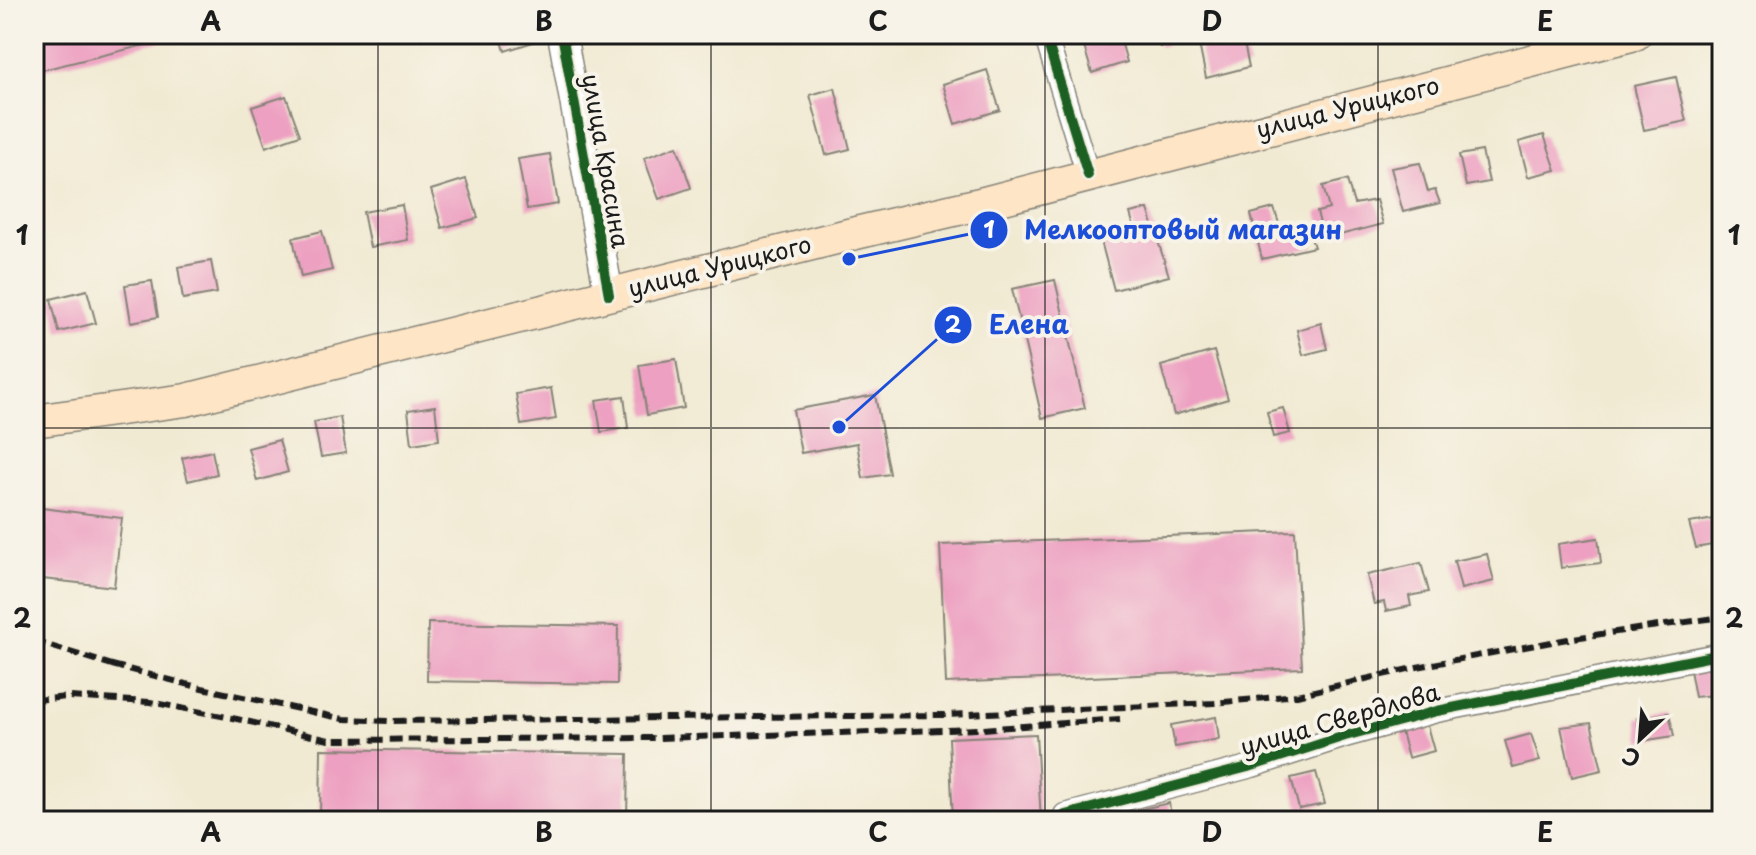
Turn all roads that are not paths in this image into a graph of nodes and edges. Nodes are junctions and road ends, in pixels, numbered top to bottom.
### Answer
1 (562, 34) edge
2 (1045, 34) edge
3 (1635, 34) edge
4 (1088, 175) junction
5 (609, 295) junction
6 (34, 421) edge
7 (1722, 654) edge
8 (1065, 815) dead end

1 - 5 street, улица Красина
2 - 4 street
3 - 4 main road, улица Урицкого
4 - 5 main road, улица Урицкого
5 - 6 main road, улица Урицкого
7 - 8 street, улица Свердлова

